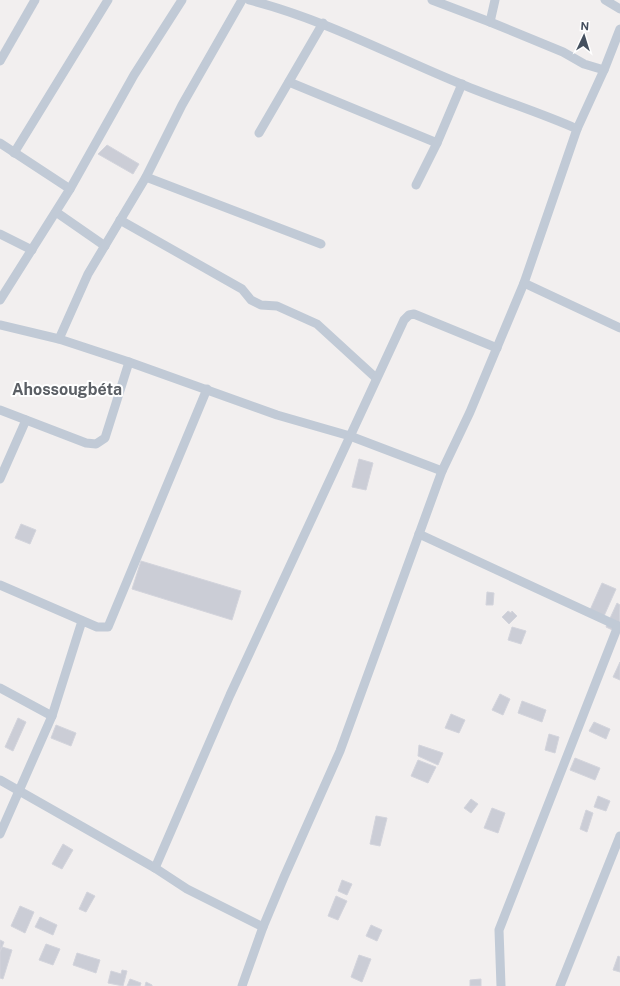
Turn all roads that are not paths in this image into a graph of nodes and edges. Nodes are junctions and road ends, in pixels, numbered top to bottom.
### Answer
1 (35, 0) edge
2 (108, 0) edge
3 (182, 0) edge
4 (242, 0) edge
5 (249, 0) edge
6 (432, 0) edge
7 (495, 0) edge
8 (605, 0) edge
9 (280, 4) edge
10 (620, 10) edge
11 (490, 22) junction
12 (323, 23) junction
13 (620, 29) edge
14 (0, 61) edge
15 (604, 70) junction
16 (289, 82) junction
17 (462, 84) junction
18 (577, 129) junction
19 (259, 133) dead end
20 (0, 143) edge
21 (437, 143) junction
22 (14, 153) junction
23 (146, 177) junction
24 (416, 185) dead end
25 (70, 189) junction
26 (56, 212) junction
27 (120, 220) junction
28 (0, 234) edge
29 (321, 244) dead end
30 (105, 246) junction
31 (32, 250) junction
32 (524, 284) junction
33 (0, 300) edge
34 (0, 325) edge
35 (620, 328) edge
36 (59, 340) junction
37 (497, 348) junction
38 (129, 362) junction
39 (376, 378) junction
40 (208, 389) junction
41 (0, 410) edge
42 (26, 420) junction
43 (350, 436) junction
44 (442, 471) junction
45 (0, 479) edge
46 (419, 534) junction
47 (0, 585) edge
48 (82, 621) junction
49 (619, 627) edge
50 (0, 688) edge
51 (52, 716) junction
52 (0, 780) edge
53 (20, 792) junction
54 (0, 834) edge
55 (620, 836) edge
56 (155, 868) junction
57 (263, 927) junction
58 (242, 986) edge
59 (501, 986) edge
60 (560, 986) edge

1 - 14 street
2 - 22 street
3 - 25 street
4 - 23 street
5 - 9 street
6 - 11 street
7 - 11 street
8 - 10 street
9 - 12 street
11 - 15 street
12 - 16 street
12 - 17 street
13 - 15 street
15 - 18 street
16 - 19 street
16 - 21 street
17 - 18 street
17 - 21 street
18 - 32 street
20 - 22 street
21 - 24 street
22 - 25 street
23 - 27 street
23 - 29 street
25 - 26 street
26 - 30 street
26 - 31 street
27 - 30 street
27 - 39 street
28 - 31 street
30 - 36 street
31 - 33 street
32 - 35 street
32 - 37 street
34 - 36 street
36 - 38 street
37 - 39 street
37 - 44 street
38 - 40 street
38 - 42 street
39 - 43 street
40 - 43 street
40 - 48 street
41 - 42 street
42 - 45 street
43 - 44 street
43 - 56 street
44 - 46 street
46 - 49 street
46 - 57 street
47 - 48 street
48 - 51 street
49 - 59 street
50 - 51 street
51 - 53 street
52 - 53 street
53 - 54 street
53 - 56 street
55 - 60 street
56 - 57 street
57 - 58 street

